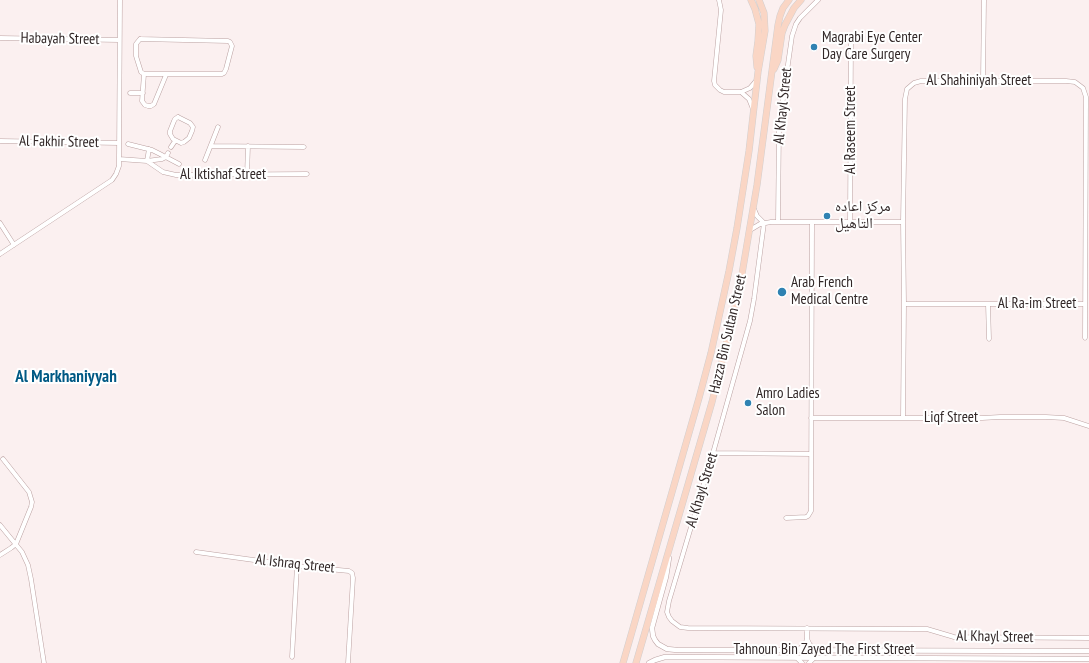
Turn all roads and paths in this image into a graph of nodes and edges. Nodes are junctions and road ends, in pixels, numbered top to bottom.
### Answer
1 (120, 0) edge
2 (719, 0) edge
3 (751, 0) edge
4 (759, 0) edge
5 (789, 0) edge
6 (801, 0) edge
7 (818, 0) edge
8 (984, 0) edge
9 (0, 38) edge
10 (851, 38) dead end
11 (119, 40) junction
12 (144, 74) junction
13 (758, 74) junction
14 (771, 74) junction
15 (166, 75) junction
16 (983, 80) junction
17 (740, 92) junction
18 (119, 93) junction
19 (124, 93) dead end
20 (130, 93) dead end
21 (143, 93) junction
22 (754, 115) junction
23 (218, 127) dead end
24 (0, 141) edge
25 (175, 141) junction
26 (119, 143) junction
27 (128, 144) dead end
28 (211, 146) junction
29 (248, 146) junction
30 (171, 147) dead end
31 (304, 147) dead end
32 (149, 149) junction
33 (167, 155) junction
34 (119, 159) junction
35 (205, 160) dead end
36 (147, 161) junction
37 (179, 164) dead end
38 (307, 174) dead end
39 (247, 175) junction
40 (1088, 184) edge
41 (754, 207) junction
42 (778, 222) junction
43 (850, 222) junction
44 (903, 222) junction
45 (0, 223) edge
46 (764, 223) junction
47 (812, 223) junction
48 (750, 230) junction
49 (14, 244) junction
50 (0, 254) edge
51 (904, 304) junction
52 (988, 304) junction
53 (1085, 304) junction
54 (1085, 338) dead end
55 (989, 339) dead end
56 (811, 418) junction
57 (903, 418) junction
58 (1089, 426) edge
59 (713, 453) junction
60 (811, 454) junction
61 (3, 459) dead end
62 (786, 518) dead end
63 (0, 525) edge
64 (16, 544) junction
65 (668, 551) junction
66 (196, 552) dead end
67 (0, 555) edge
68 (297, 566) junction
69 (807, 628) junction
70 (1089, 638) edge
71 (807, 639) junction
72 (798, 650) junction
73 (816, 650) junction
74 (1089, 652) edge
75 (292, 657) dead end
76 (797, 658) junction
77 (814, 658) junction
78 (1086, 659) edge
79 (44, 663) edge
80 (348, 663) edge
81 (623, 663) edge
82 (636, 663) edge
83 (649, 663) edge
84 (802, 663) edge
85 (809, 663) edge

1 - 11 street
2 - 17 street
3 - 13 main road
4 - 13 main road, Hazza Bin Sultan Street
5 - 14 main road, Hazza Bin Sultan Street
6 - 14 main road
7 - 42 street, Al Khayl Street
8 - 16 street
9 - 11 street, Habayah Street
10 - 43 street, Al Raseem Street
11 - 18 street
12 - 15 street
12 - 15 street
12 - 21 street
13 - 17 street
13 - 22 main road, Hazza Bin Sultan Street
14 - 41 main road, Hazza Bin Sultan Street
15 - 21 street
16 - 40 street, Al Shahiniyah Street
16 - 44 street, Al Shahiniyah Street
17 - 22 street
18 - 19 street
18 - 26 street
20 - 21 street
22 - 81 main road, Hazza Bin Sultan Street
23 - 28 street
24 - 26 street, Al Fakhir Street
25 - 25 street
25 - 30 street
26 - 34 street
27 - 32 street
28 - 29 street
28 - 35 street
29 - 31 street
29 - 39 street
32 - 33 street
32 - 36 street
33 - 36 street
33 - 37 street
34 - 36 street, Al Iktishaf Street
34 - 49 street
36 - 39 street, Al Iktishaf Street
38 - 39 street, Al Iktishaf Street
40 - 53 street, Al Shahiniyah Street
41 - 46 street
41 - 48 main road, Hazza Bin Sultan Street
42 - 46 street
42 - 47 street
43 - 44 street
43 - 47 street
44 - 51 street, Al Shahiniyah Street
45 - 49 street
46 - 48 street
46 - 59 street, Al Khayl Street
47 - 56 street
48 - 65 main road, Hazza Bin Sultan Street
49 - 50 street
51 - 52 street, Al Ra-im Street
51 - 57 street, Al Shahiniyah Street
52 - 53 street, Al Ra-im Street
52 - 55 street, Al Ra-im Street
53 - 54 street, Al Shahiniyah Street
56 - 57 street, Liqf Street
56 - 60 street
57 - 58 street, Liqf Street
59 - 60 street
59 - 69 street, Al Khayl Street
60 - 62 street
61 - 64 street
63 - 64 street
64 - 67 street
64 - 79 street
65 - 72 street, Tahnoun Bin Zayed The First Street
65 - 82 main road, Hazza Bin Sultan Street
66 - 68 street, Al Ishraq Street
68 - 75 street
68 - 80 street, Al Ishraq Street
69 - 70 street, Al Khayl Street
69 - 71 street
71 - 72 street
71 - 73 street
72 - 73 street, Tahnoun Bin Zayed The First Street
73 - 74 street, Tahnoun Bin Zayed The First Street
74 - 78 street
76 - 77 street, Tahnoun Bin Zayed The First Street
76 - 83 street, Tahnoun Bin Zayed The First Street
76 - 84 street
77 - 78 street, Tahnoun Bin Zayed The First Street
77 - 85 street

